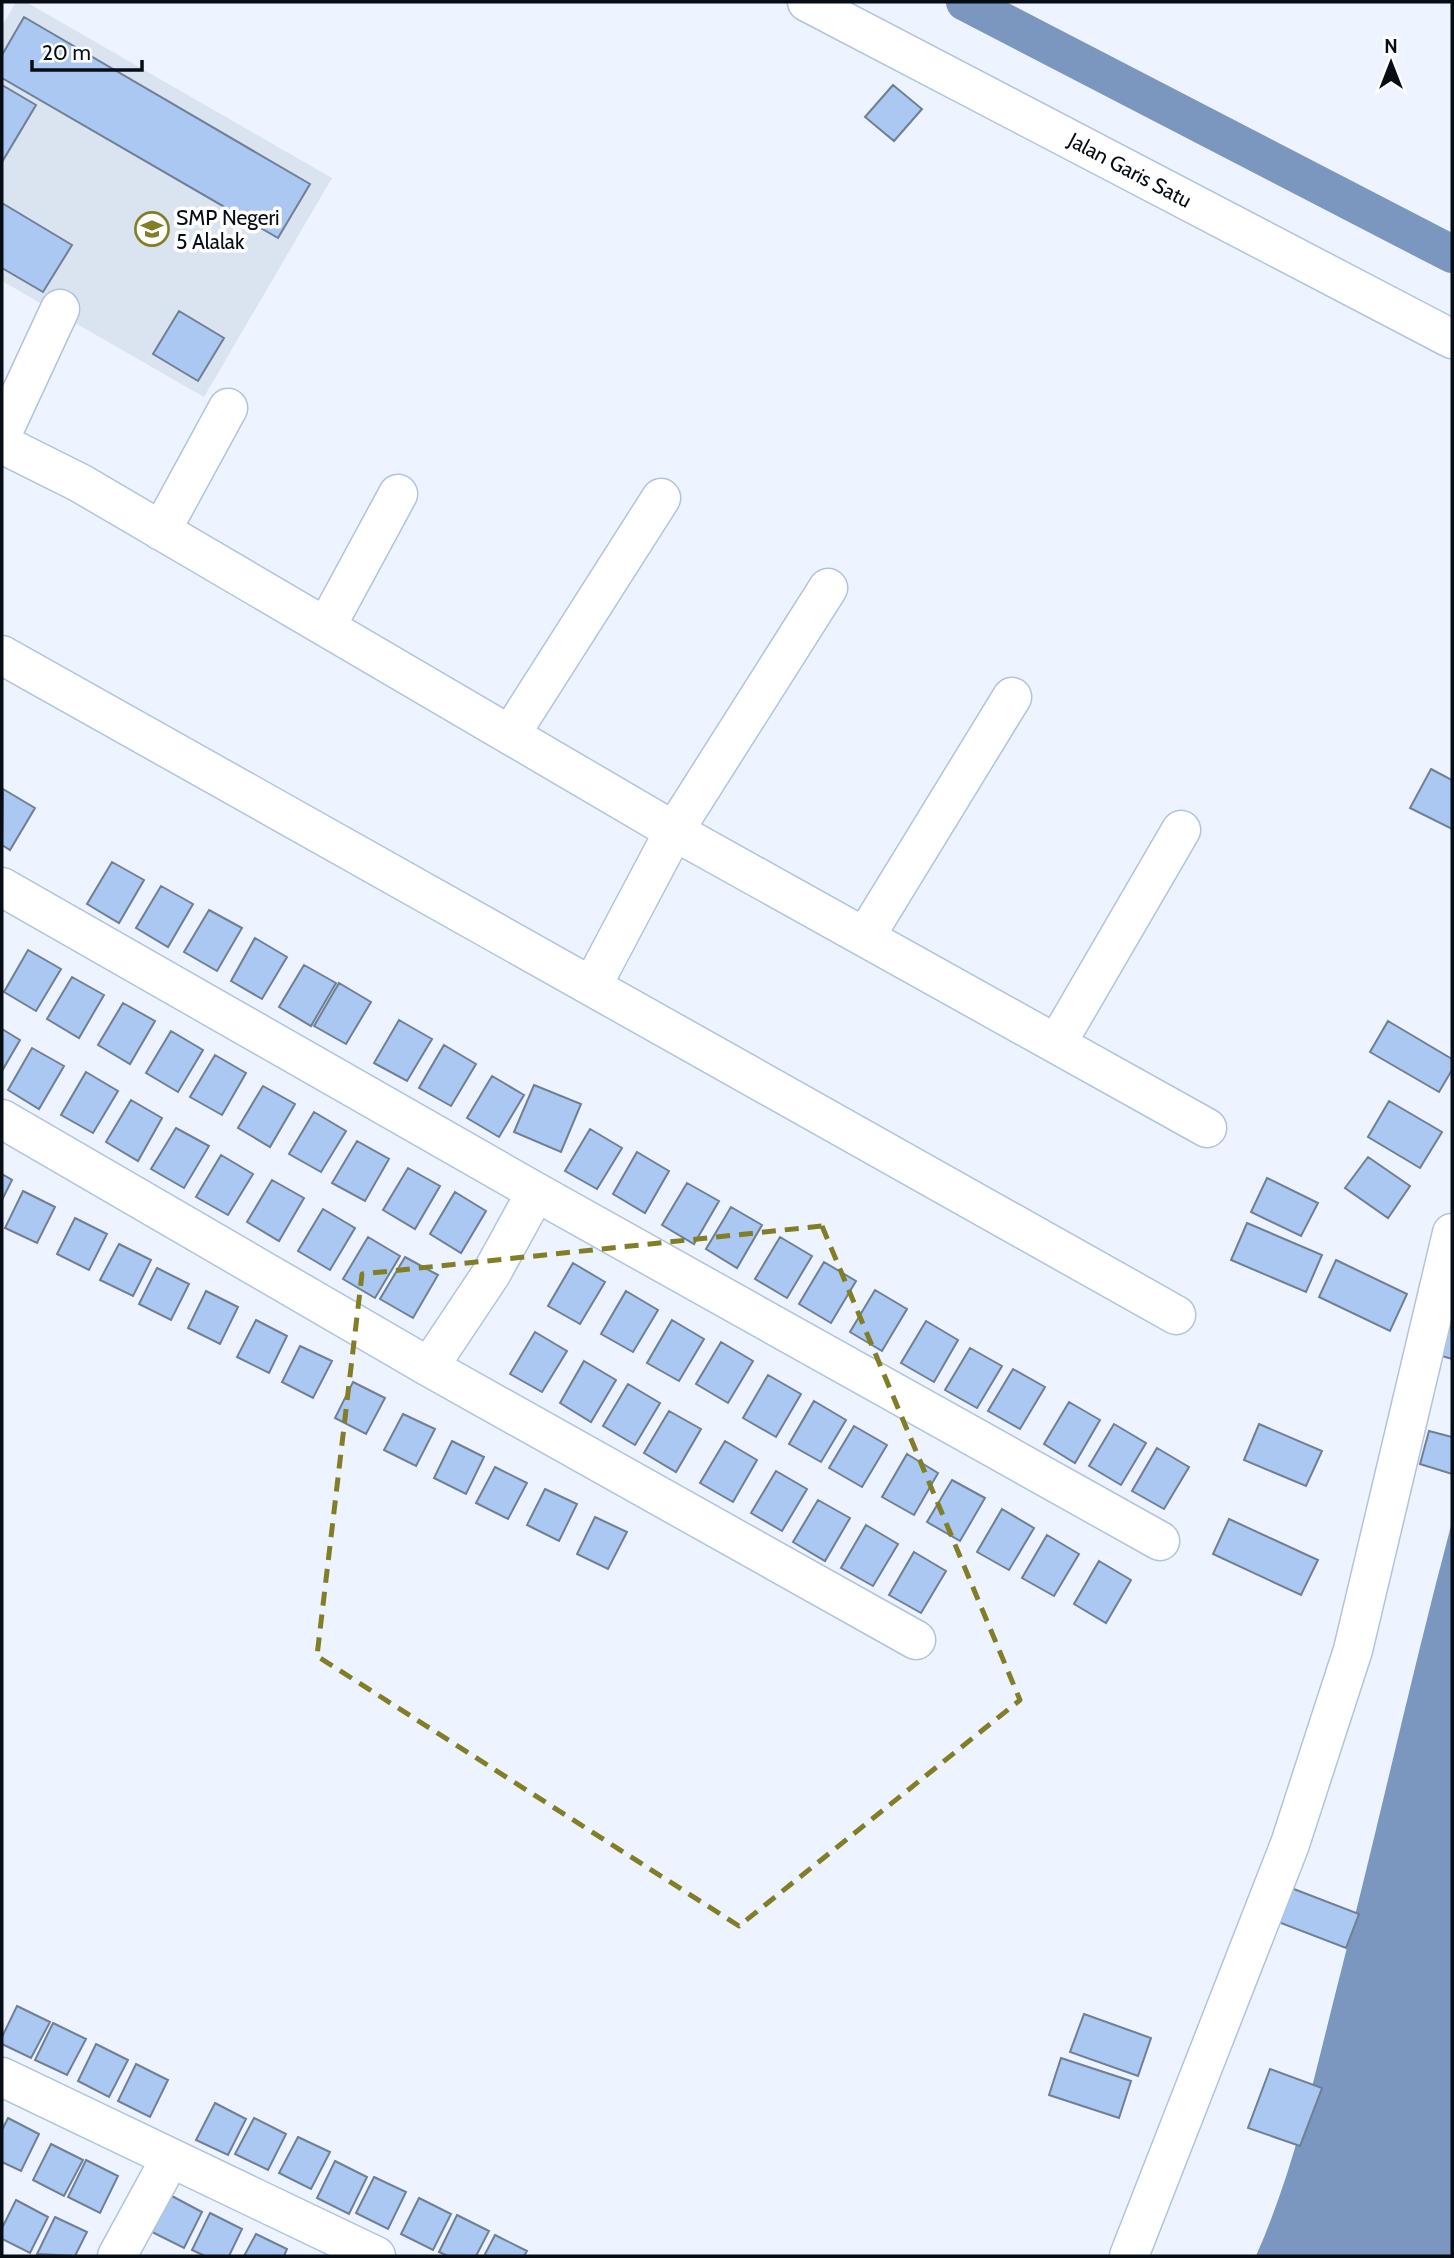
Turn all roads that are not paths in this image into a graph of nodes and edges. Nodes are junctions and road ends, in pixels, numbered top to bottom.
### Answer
1 (807, 2) edge
2 (60, 309) dead end
3 (1452, 339) edge
4 (228, 408) dead end
5 (2, 434) edge
6 (2, 444) edge
7 (398, 494) dead end
8 (661, 498) dead end
9 (160, 531) junction
10 (828, 588) dead end
11 (326, 627) junction
12 (2, 655) edge
13 (1012, 697) dead end
14 (510, 735) junction
15 (1181, 830) dead end
16 (674, 831) junction
17 (2, 887) edge
18 (865, 937) junction
19 (593, 985) junction
20 (1057, 1043) junction
21 (2, 1119) edge
22 (1207, 1128) dead end
23 (536, 1192) junction
24 (1452, 1233) edge
25 (1176, 1315) dead end
26 (429, 1367) junction
27 (1160, 1541) dead end
28 (916, 1640) dead end
29 (2, 2077) edge
30 (170, 2159) junction
31 (117, 2256) edge
32 (376, 2256) edge
33 (1129, 2256) edge

1 - 3 street, Jalan Garis Satu
2 - 5 street
4 - 9 street
6 - 9 street
7 - 11 street
8 - 14 street
9 - 11 street
10 - 16 street
11 - 14 street
12 - 19 street
13 - 18 street
14 - 16 street
15 - 20 street
16 - 18 street
16 - 19 street
17 - 23 street
18 - 20 street
19 - 25 street
20 - 22 street
21 - 26 street
23 - 26 street
23 - 27 street
24 - 33 street
26 - 28 street
29 - 30 street
30 - 31 street
30 - 32 street

